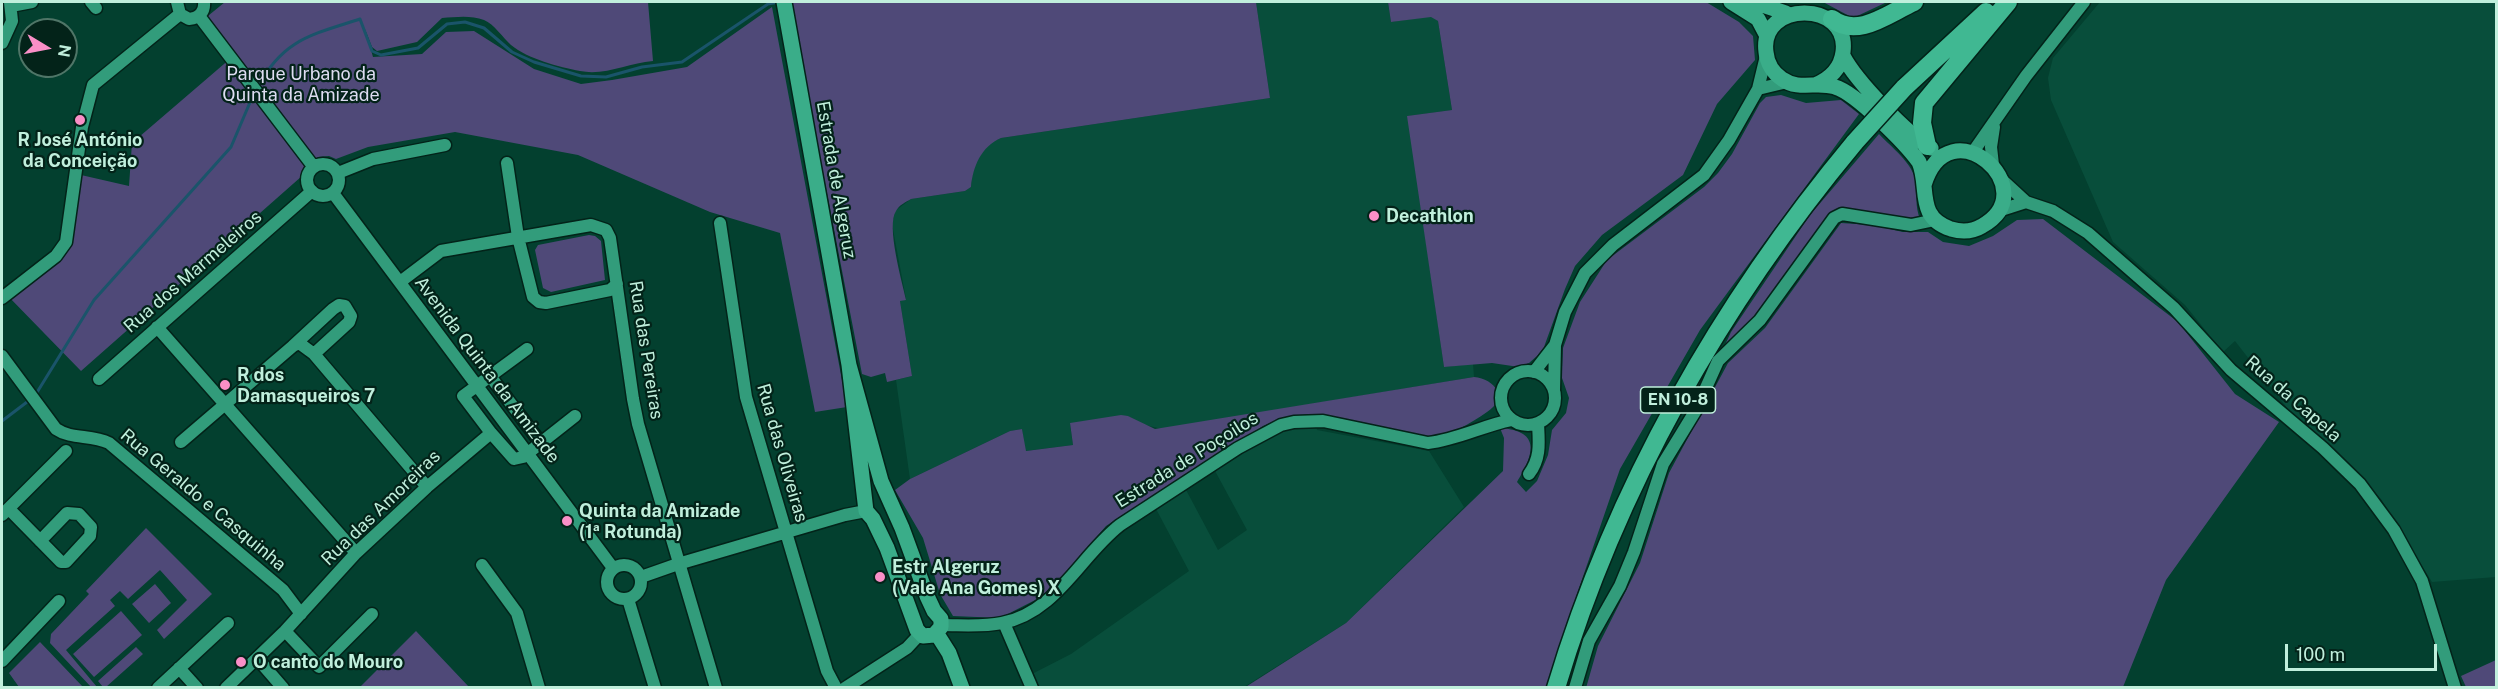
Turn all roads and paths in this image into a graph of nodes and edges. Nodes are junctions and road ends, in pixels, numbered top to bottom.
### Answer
1 (32, 2) edge
2 (177, 2) edge
3 (204, 2) edge
4 (1731, 2) edge
5 (1753, 2) edge
6 (1914, 2) edge
7 (1985, 2) edge
8 (1996, 2) edge
9 (2008, 2) edge
10 (2084, 2) edge
11 (784, 3) edge
12 (11, 4) edge
13 (1786, 13) junction
14 (180, 14) junction
15 (200, 16) junction
16 (1832, 19) junction
17 (1767, 36) junction
18 (2, 43) edge
19 (1766, 56) junction
20 (1843, 56) junction
21 (1788, 82) junction
22 (1815, 85) junction
23 (1758, 88) junction
24 (1904, 88) junction
25 (1996, 118) junction
26 (445, 145) dead end
27 (1927, 146) junction
28 (1973, 152) junction
29 (1945, 156) junction
30 (507, 163) dead end
31 (1993, 165) junction
32 (314, 166) junction
33 (338, 173) junction
34 (2001, 179) junction
35 (1924, 185) junction
36 (312, 192) junction
37 (333, 193) junction
38 (2026, 202) junction
39 (1998, 211) junction
40 (1935, 220) junction
41 (720, 223) dead end
42 (518, 237) junction
43 (400, 282) junction
44 (617, 284) junction
45 (2, 298) edge
46 (157, 327) junction
47 (1555, 345) junction
48 (293, 346) junction
49 (527, 349) dead end
50 (314, 354) junction
51 (2, 356) edge
52 (849, 365) junction
53 (1534, 372) junction
54 (490, 376) junction
55 (99, 380) dead end
56 (477, 386) junction
57 (1554, 391) junction
58 (224, 404) junction
59 (1501, 406) junction
60 (575, 416) dead end
61 (1511, 420) junction
62 (1538, 424) junction
63 (1484, 426) junction
64 (491, 433) junction
65 (181, 442) dead end
66 (540, 442) junction
67 (66, 451) dead end
68 (526, 452) junction
69 (1529, 474) dead end
70 (427, 487) junction
71 (890, 505) junction
72 (5, 512) edge
73 (868, 512) junction
74 (786, 532) junction
75 (40, 541) dead end
76 (356, 553) junction
77 (678, 564) junction
78 (482, 565) dead end
79 (613, 568) junction
80 (641, 577) junction
81 (628, 599) junction
82 (59, 601) dead end
83 (934, 611) junction
84 (301, 614) junction
85 (372, 614) dead end
86 (228, 623) dead end
87 (1004, 623) junction
88 (939, 629) junction
89 (918, 630) junction
90 (285, 631) junction
91 (257, 658) junction
92 (2, 661) edge
93 (179, 668) junction
94 (158, 687) edge
95 (197, 687) edge
96 (226, 687) edge
97 (283, 687) edge
98 (539, 687) edge
99 (655, 687) edge
100 (716, 687) edge
101 (836, 687) edge
102 (848, 687) edge
103 (962, 687) edge
104 (1032, 687) edge
105 (1556, 687) edge
106 (1575, 687) edge
107 (2455, 687) edge

1 - 12 street
2 - 14 street
3 - 15 street
4 - 17 main road
5 - 13 main road
6 - 16 highway
7 - 24 highway
8 - 24 highway
9 - 27 highway
10 - 25 street
11 - 52 main road, Estrada de Algeruz
12 - 18 street
13 - 16 main road
13 - 17 main road
14 - 15 street
14 - 45 street
15 - 32 street
16 - 20 main road
17 - 19 main road
19 - 21 main road
19 - 23 street
20 - 22 main road
20 - 27 main road
21 - 22 main road
21 - 23 street
22 - 35 main road
23 - 47 street
24 - 105 highway, EN 10-8, bridge
25 - 28 street
25 - 31 street
26 - 33 street
27 - 29 main road
28 - 29 main road
28 - 31 main road
29 - 35 main road
30 - 42 street
31 - 34 main road
32 - 33 street
32 - 36 street
33 - 37 street
34 - 38 street, Rua da Capela
34 - 39 main road
35 - 40 main road
36 - 37 street
36 - 46 street, Rua dos Marmeleiros
37 - 43 street, Avenida Quinta da Amizade
38 - 39 street
38 - 107 street, Rua da Capela
39 - 40 main road
40 - 106 street
41 - 74 street, Rua das Oliveiras
42 - 43 street, Rua das Pereiras
42 - 44 street, Rua das Pereiras
42 - 44 street
43 - 56 street, Avenida Quinta da Amizade
44 - 77 street, Rua das Pereiras
46 - 55 street, Rua dos Marmeleiros
46 - 58 street
47 - 53 street
47 - 57 street
48 - 50 street
48 - 50 street
48 - 58 street
49 - 54 street
50 - 70 street
51 - 84 street, Rua Geraldo e Casquinha
52 - 71 main road, Estrada de Algeruz
52 - 73 main road, Estrada de Algeruz
53 - 57 street
53 - 59 street, Estrada de Poçoilos
54 - 56 street
54 - 66 street
56 - 64 street
56 - 68 street, Avenida Quinta da Amizade
57 - 62 street
58 - 65 street
58 - 76 street
59 - 61 street
59 - 63 street, Estrada de Poçoilos
60 - 66 street
61 - 62 street, Estrada de Poçoilos
61 - 63 street, Estrada de Poçoilos
62 - 69 street
63 - 87 street, Estrada de Poçoilos
64 - 68 street
64 - 70 street, Rua das Amoreiras
66 - 68 street
67 - 72 street
68 - 79 street, Avenida Quinta da Amizade
70 - 76 street, Rua das Amoreiras
71 - 73 main road
71 - 73 main road
71 - 83 main road, Estrada de Algeruz
72 - 75 street
73 - 74 street
73 - 89 main road, Estrada de Algeruz
74 - 77 street
74 - 101 street, Rua das Oliveiras
76 - 84 street, Rua das Amoreiras
77 - 80 street
77 - 100 street, Rua das Pereiras
78 - 98 street
79 - 80 street
79 - 81 street
80 - 81 street
81 - 99 street
82 - 92 street
83 - 88 main road, Estrada de Algeruz
83 - 89 main road
84 - 90 street, Rua das Amoreiras
85 - 90 street
86 - 93 street
87 - 88 street, Estrada de Poçoilos
87 - 104 street
88 - 89 main road
88 - 103 main road, Estrada de Algeruz
89 - 102 street
90 - 91 street, Rua das Amoreiras
91 - 96 street, Rua das Amoreiras
91 - 97 street
93 - 94 street
93 - 95 street

